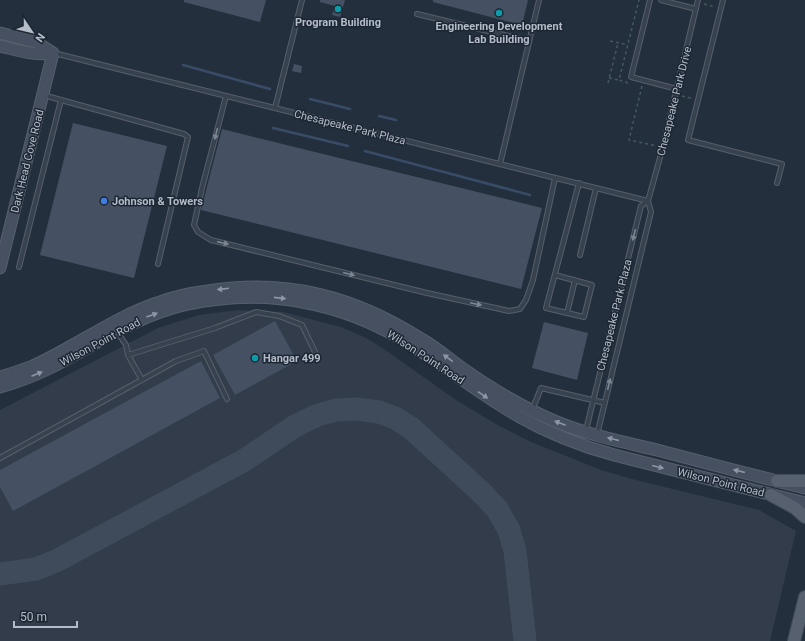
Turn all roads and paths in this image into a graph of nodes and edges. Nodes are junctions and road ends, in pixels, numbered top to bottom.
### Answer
1 (302, 0) edge
2 (539, 0) edge
3 (650, 0) edge
4 (661, 0) edge
5 (698, 0) edge
6 (723, 0) edge
7 (696, 9) junction
8 (417, 14) dead end
9 (0, 33) edge
10 (529, 41) junction
11 (610, 41) dead end
12 (618, 43) junction
13 (628, 45) dead end
14 (0, 46) edge
15 (53, 53) junction
16 (609, 78) junction
17 (619, 80) dead end
18 (608, 83) dead end
19 (642, 86) dead end
20 (677, 88) junction
21 (42, 95) junction
22 (226, 96) junction
23 (61, 100) junction
24 (275, 108) junction
25 (662, 148) junction
26 (500, 164) junction
27 (555, 178) junction
28 (777, 183) dead end
29 (579, 184) junction
30 (596, 188) junction
31 (648, 201) junction
32 (580, 254) dead end
33 (158, 264) dead end
34 (18, 267) dead end
35 (0, 268) edge
36 (555, 275) junction
37 (575, 280) junction
38 (566, 313) junction
39 (115, 327) junction
40 (315, 352) dead end
41 (128, 355) junction
42 (0, 377) edge
43 (142, 380) junction
44 (0, 387) edge
45 (227, 399) dead end
46 (593, 400) junction
47 (605, 402) junction
48 (532, 411) junction
49 (586, 432) junction
50 (597, 435) junction
51 (0, 458) edge
52 (777, 481) junction
53 (805, 481) edge
54 (805, 488) edge
55 (771, 495) junction
56 (805, 503) edge
57 (805, 517) edge
58 (805, 597) edge
59 (794, 641) edge

1 - 24 lane
2 - 10 lane
3 - 20 lane
4 - 7 lane
5 - 7 lane, Chesapeake Park Drive
6 - 28 lane
7 - 20 lane, Chesapeake Park Drive
8 - 10 lane
9 - 15 street, Chesapeake Park Plaza
10 - 26 lane
11 - 12 path
12 - 13 path
12 - 16 path
14 - 15 street, Chesapeake Park Plaza
15 - 21 street, Dark Head Cove Road
15 - 22 lane, Chesapeake Park Plaza
16 - 17 path
16 - 18 path
19 - 25 path
20 - 25 lane, Chesapeake Park Drive
21 - 23 lane
21 - 35 street, Dark Head Cove Road
22 - 24 lane, Chesapeake Park Plaza
22 -> 27 lane
23 - 33 lane
23 - 34 lane
24 - 26 lane, Chesapeake Park Plaza
25 - 31 lane, Chesapeake Park Drive
26 - 27 lane, Chesapeake Park Plaza
27 - 29 lane, Chesapeake Park Plaza
29 - 30 lane, Chesapeake Park Plaza
29 - 36 lane
30 - 31 lane, Chesapeake Park Plaza
30 - 32 lane
31 -> 46 lane, Chesapeake Park Plaza
47 -> 31 lane, Chesapeake Park Plaza
36 - 37 lane
36 - 38 lane
37 - 38 lane
37 - 38 lane
39 - 41 lane
39 - 42 street, Wilson Point Road
44 -> 39 street, Wilson Point Road
48 -> 39 street, Wilson Point Road
39 -> 55 street, Wilson Point Road
40 - 41 lane
41 - 43 lane
43 - 45 lane
43 - 51 lane
46 - 47 lane
46 - 48 lane
46 - 49 lane, Chesapeake Park Plaza
47 - 50 lane, Chesapeake Park Plaza
49 -> 48 street, Wilson Point Road
49 - 50 street, Wilson Point Road
52 -> 50 street, Wilson Point Road
52 - 53 main road
52 - 54 street, Wilson Point Road
55 - 56 street, Wilson Point Road
55 - 57 main road
58 - 59 main road

